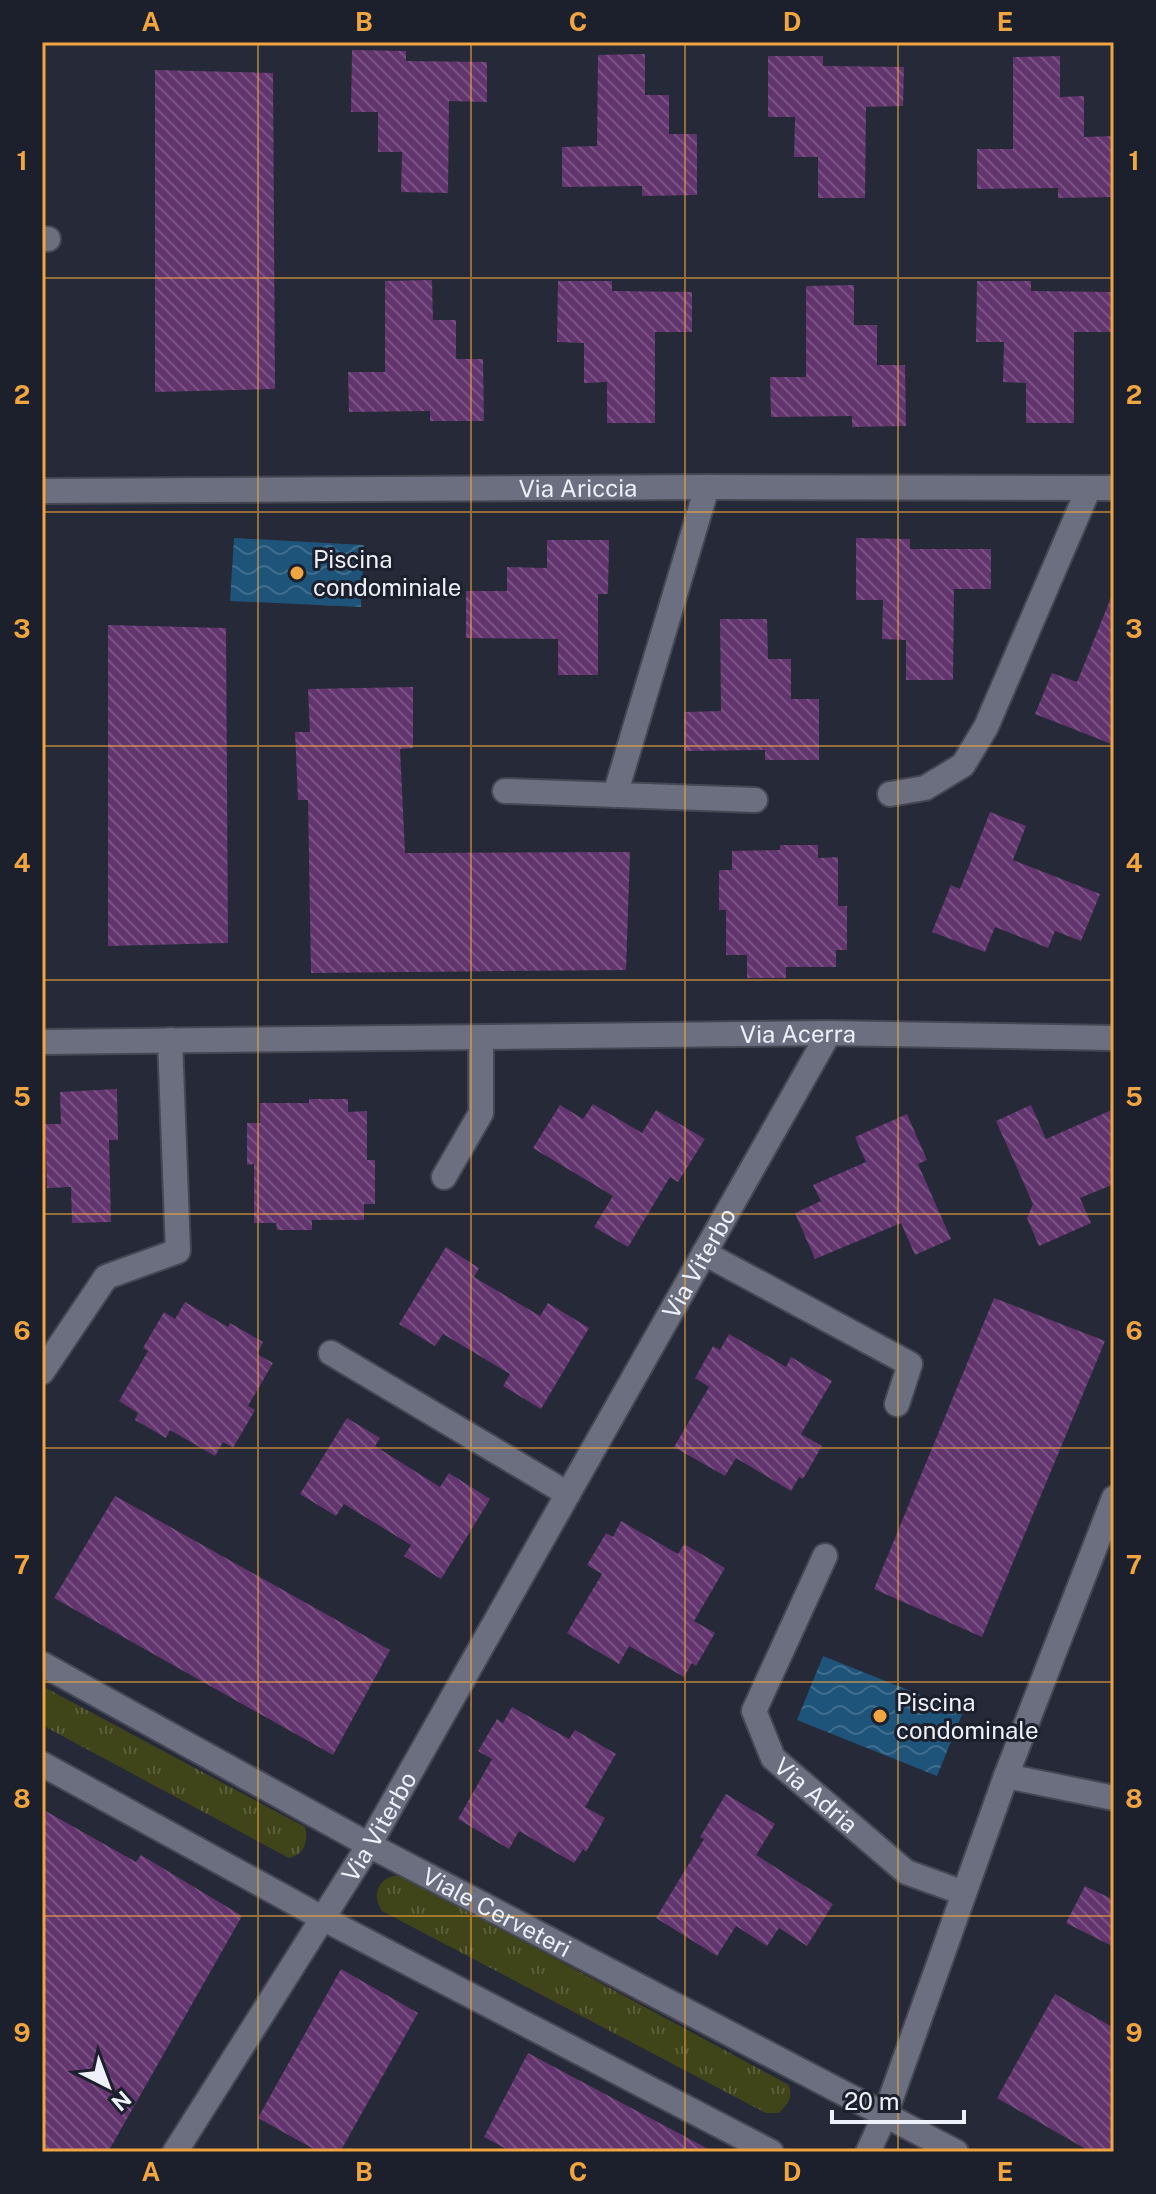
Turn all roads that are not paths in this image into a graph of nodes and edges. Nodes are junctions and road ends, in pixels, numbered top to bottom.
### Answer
1 (707, 487) junction
2 (1089, 488) junction
3 (1114, 488) edge
4 (42, 491) edge
5 (505, 791) dead end
6 (890, 794) dead end
7 (615, 795) junction
8 (755, 800) dead end
9 (829, 1033) junction
10 (481, 1037) junction
11 (1114, 1038) edge
12 (170, 1040) junction
13 (42, 1042) edge
14 (444, 1177) dead end
15 (704, 1253) junction
16 (331, 1353) dead end
17 (42, 1372) edge
18 (897, 1404) dead end
19 (568, 1494) junction
20 (1114, 1498) edge
21 (825, 1556) dead end
22 (42, 1664) edge
23 (42, 1764) edge
24 (1006, 1776) junction
25 (1114, 1798) edge
26 (369, 1845) junction
27 (964, 1893) junction
28 (324, 1919) junction
29 (885, 2115) junction
30 (175, 2152) edge
31 (771, 2152) edge
32 (868, 2152) edge
33 (956, 2152) edge

1 - 2 street, Via Ariccia
1 - 4 street, Via Ariccia
1 - 7 street
2 - 3 street, Via Ariccia
2 - 6 street
5 - 7 street
7 - 8 street
9 - 10 street, Via Acerra
9 - 11 street, Via Acerra
9 - 15 street, Via Viterbo
10 - 12 street, Via Acerra
10 - 14 street
12 - 13 street, Via Acerra
12 - 17 street
15 - 18 street
15 - 19 street, Via Viterbo
16 - 19 street
19 - 26 street, Via Viterbo
20 - 24 street
21 - 27 street, Via Adria
22 - 26 street, Viale Cerveteri
23 - 28 street
24 - 25 street
24 - 27 street
26 - 28 street, Via Viterbo
26 - 29 street, Viale Cerveteri
27 - 29 street
28 - 30 street, Via Viterbo
28 - 31 street
29 - 32 street
29 - 33 street, Viale Cerveteri

